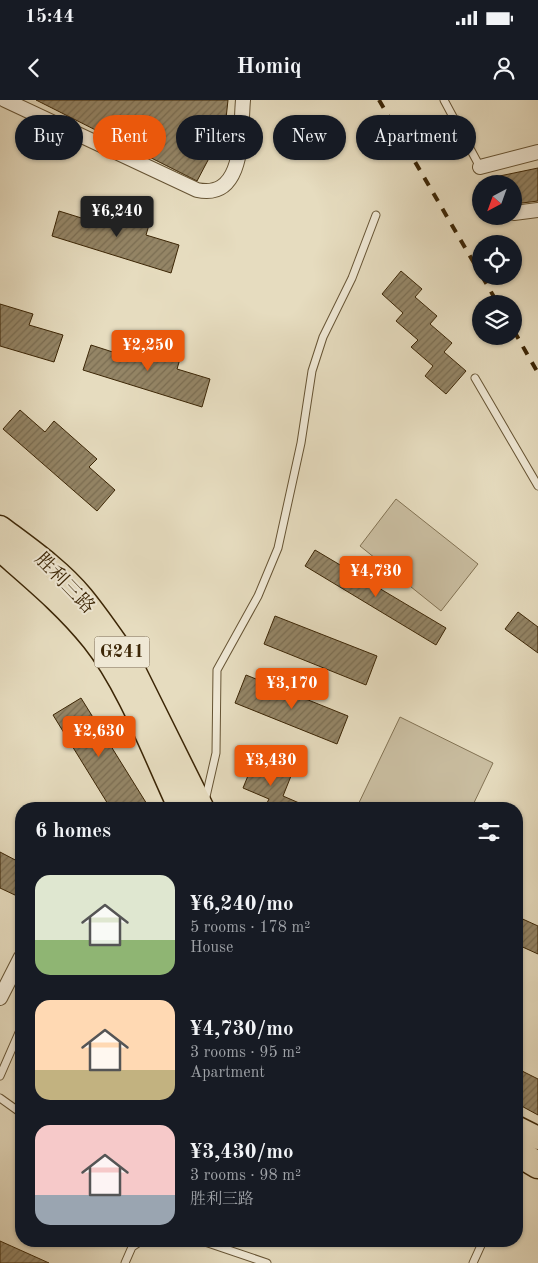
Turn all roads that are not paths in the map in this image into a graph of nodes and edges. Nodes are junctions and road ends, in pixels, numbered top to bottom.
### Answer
1 (5, 100) edge
2 (243, 100) edge
3 (444, 100) edge
4 (538, 152) edge
5 (480, 167) joint
6 (538, 210) edge
7 (522, 212) edge
8 (376, 215) dead end
9 (474, 378) dead end
10 (538, 486) edge
11 (0, 527) edge
12 (0, 550) edge
13 (177, 802) edge
14 (200, 802) edge
15 (205, 802) edge
16 (15, 969) edge
17 (0, 998) edge
18 (15, 1042) edge
19 (0, 1076) edge
20 (0, 1098) edge
21 (15, 1109) edge
22 (523, 1130) edge
23 (538, 1138) edge
24 (523, 1143) edge
25 (538, 1151) edge
26 (523, 1156) edge
27 (538, 1165) edge
28 (523, 1168) edge
29 (538, 1178) edge
30 (132, 1247) edge
31 (219, 1247) edge
32 (480, 1247) edge
33 (263, 1262) edge
34 (125, 1263) edge
35 (473, 1263) edge

1 - 2 street
3 - 5 lane
4 - 5 street
6 - 7 street
8 - 15 lane
9 - 10 lane
11 - 14 main road, 胜利三路 / G241
12 - 13 main road, 胜利三路 / G241
16 - 17 street
18 - 19 lane
20 - 21 lane
22 - 23 main road
24 - 25 highway
26 - 27 highway
28 - 29 main road
30 - 34 lane
31 - 33 lane
32 - 35 lane

